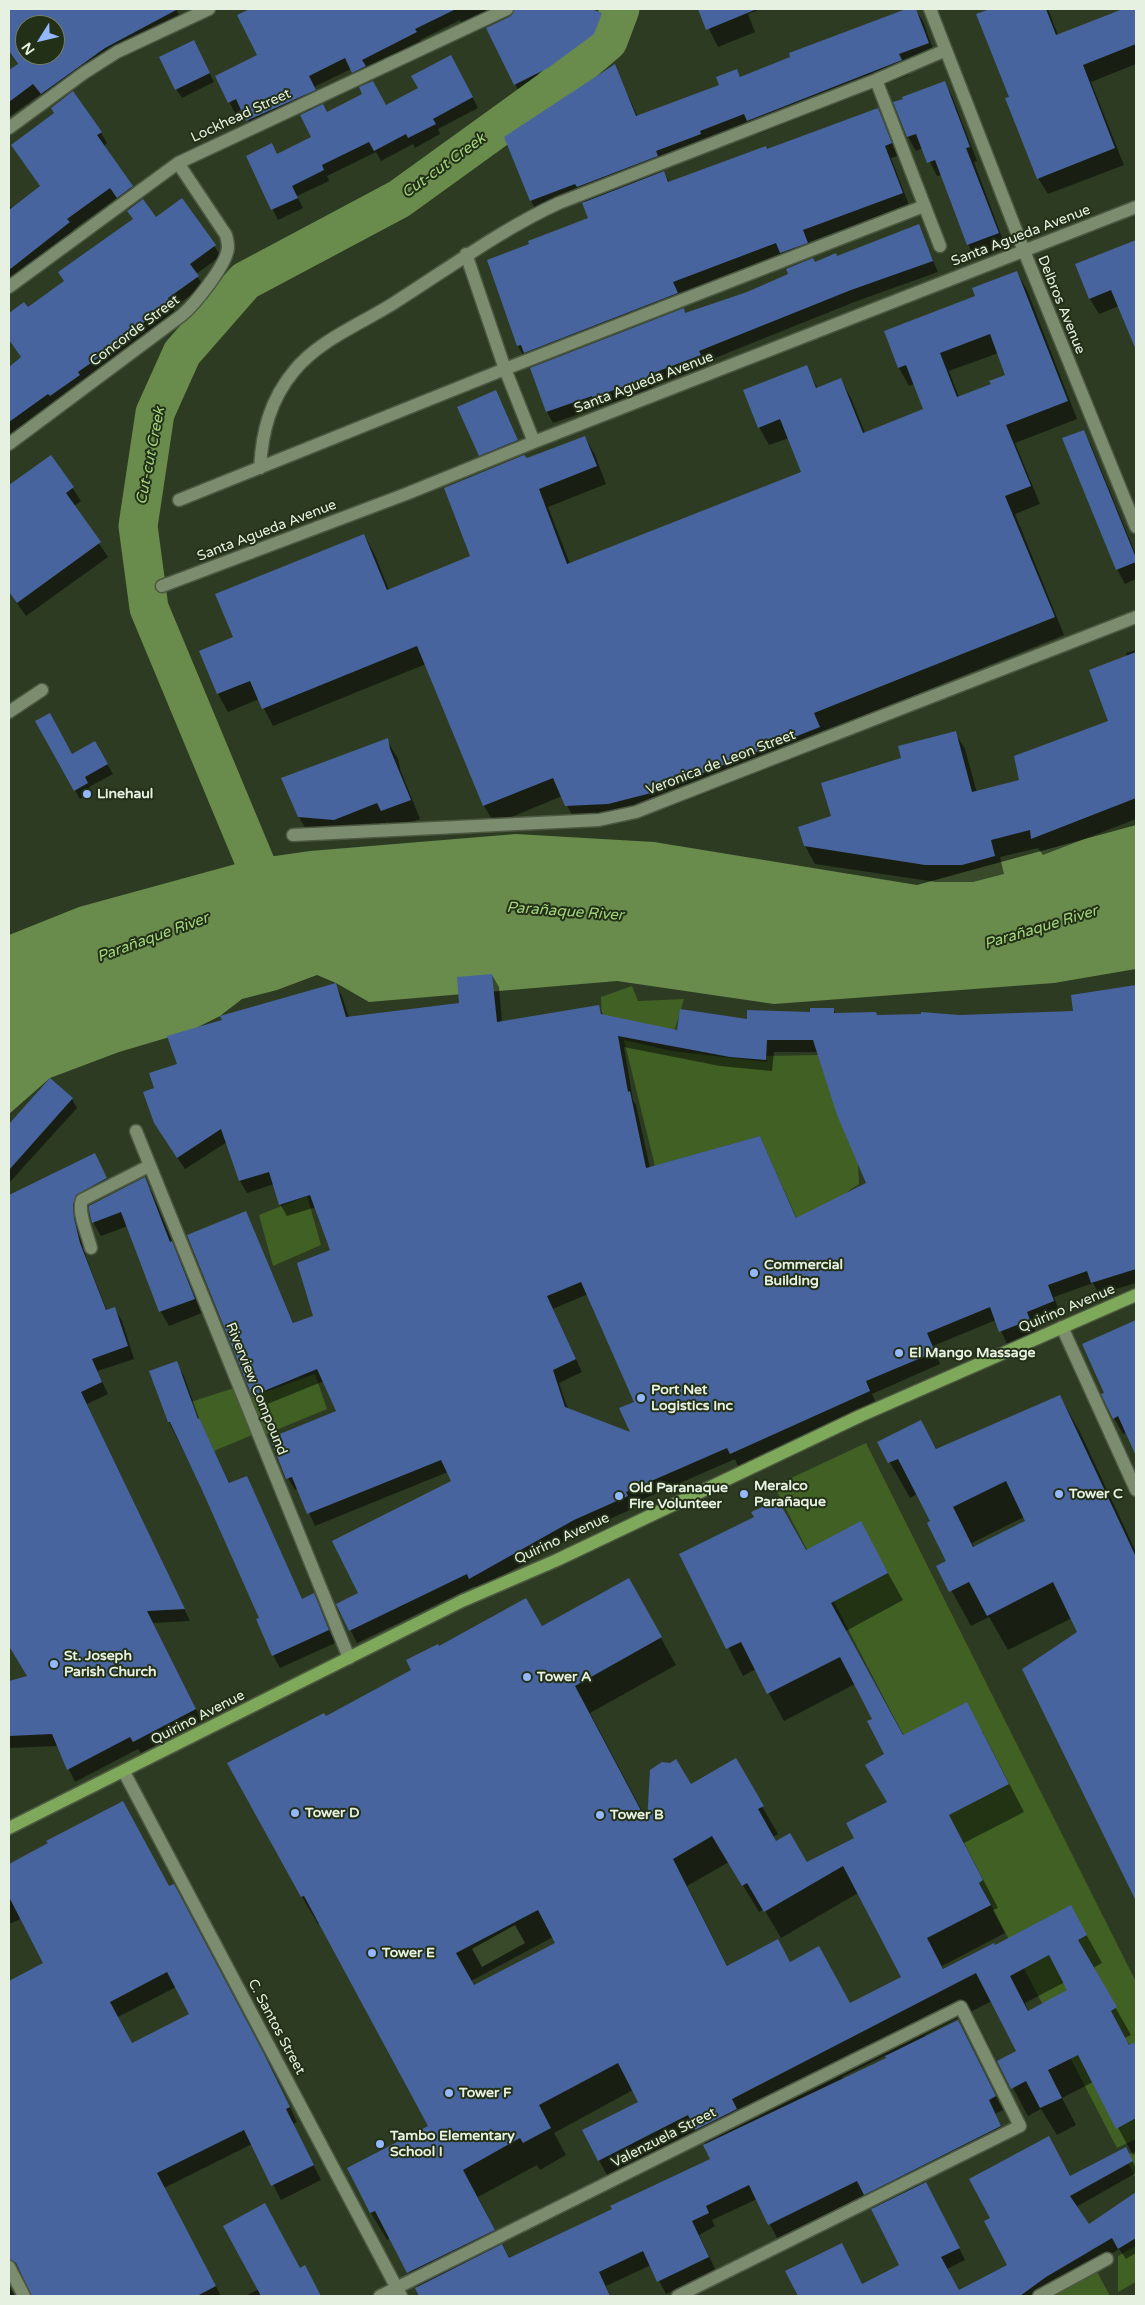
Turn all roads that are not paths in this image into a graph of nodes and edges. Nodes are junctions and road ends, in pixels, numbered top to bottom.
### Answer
1 (209, 9) edge
2 (507, 9) edge
3 (930, 9) edge
4 (946, 50) junction
5 (876, 80) junction
6 (9, 128) edge
7 (178, 163) junction
8 (924, 206) junction
9 (1136, 207) edge
10 (940, 246) dead end
11 (1024, 251) junction
12 (466, 254) junction
13 (9, 288) edge
14 (505, 369) junction
15 (534, 442) junction
16 (9, 444) edge
17 (260, 468) junction
18 (179, 500) dead end
19 (1136, 527) edge
20 (162, 586) dead end
21 (1136, 617) edge
22 (42, 690) dead end
23 (9, 712) edge
24 (294, 835) dead end
25 (136, 1131) dead end
26 (149, 1166) junction
27 (91, 1248) dead end
28 (1136, 1296) edge
29 (1062, 1327) junction
30 (1136, 1490) edge
31 (349, 1658) junction
32 (124, 1772) junction
33 (9, 1828) edge
34 (1107, 2259) dead end
35 (9, 2267) edge
36 (399, 2292) edge
37 (24, 2296) edge
38 (380, 2296) edge
39 (678, 2296) edge
40 (1039, 2296) edge

1 - 6 street
2 - 7 street, Lockhead Street
3 - 4 street, Delbros Avenue
4 - 5 street
4 - 11 street, Delbros Avenue
5 - 8 street
5 - 12 street
7 - 13 street, Lockhead Street
7 - 16 street, Concorde Street
8 - 10 street
8 - 14 street
9 - 11 street, Santa Agueda Avenue
11 - 15 street, Santa Agueda Avenue
11 - 19 street, Delbros Avenue
12 - 14 street
12 - 17 street
14 - 15 street
14 - 17 street
15 - 20 street, Santa Agueda Avenue
17 - 18 street
21 - 24 street, Veronica de Leon Street
22 - 23 street
25 - 26 street, Riverview Compound
26 - 27 street
26 - 31 street, Riverview Compound
28 - 29 main road, Quirino Avenue
29 - 30 street
29 - 31 main road, Quirino Avenue
31 - 32 main road, Quirino Avenue
32 - 33 main road, Quirino Avenue
32 - 36 street, C. Santos Street
34 - 40 street
35 - 37 street
36 - 38 street, Valenzuela Street
36 - 39 street, Valenzuela Street

